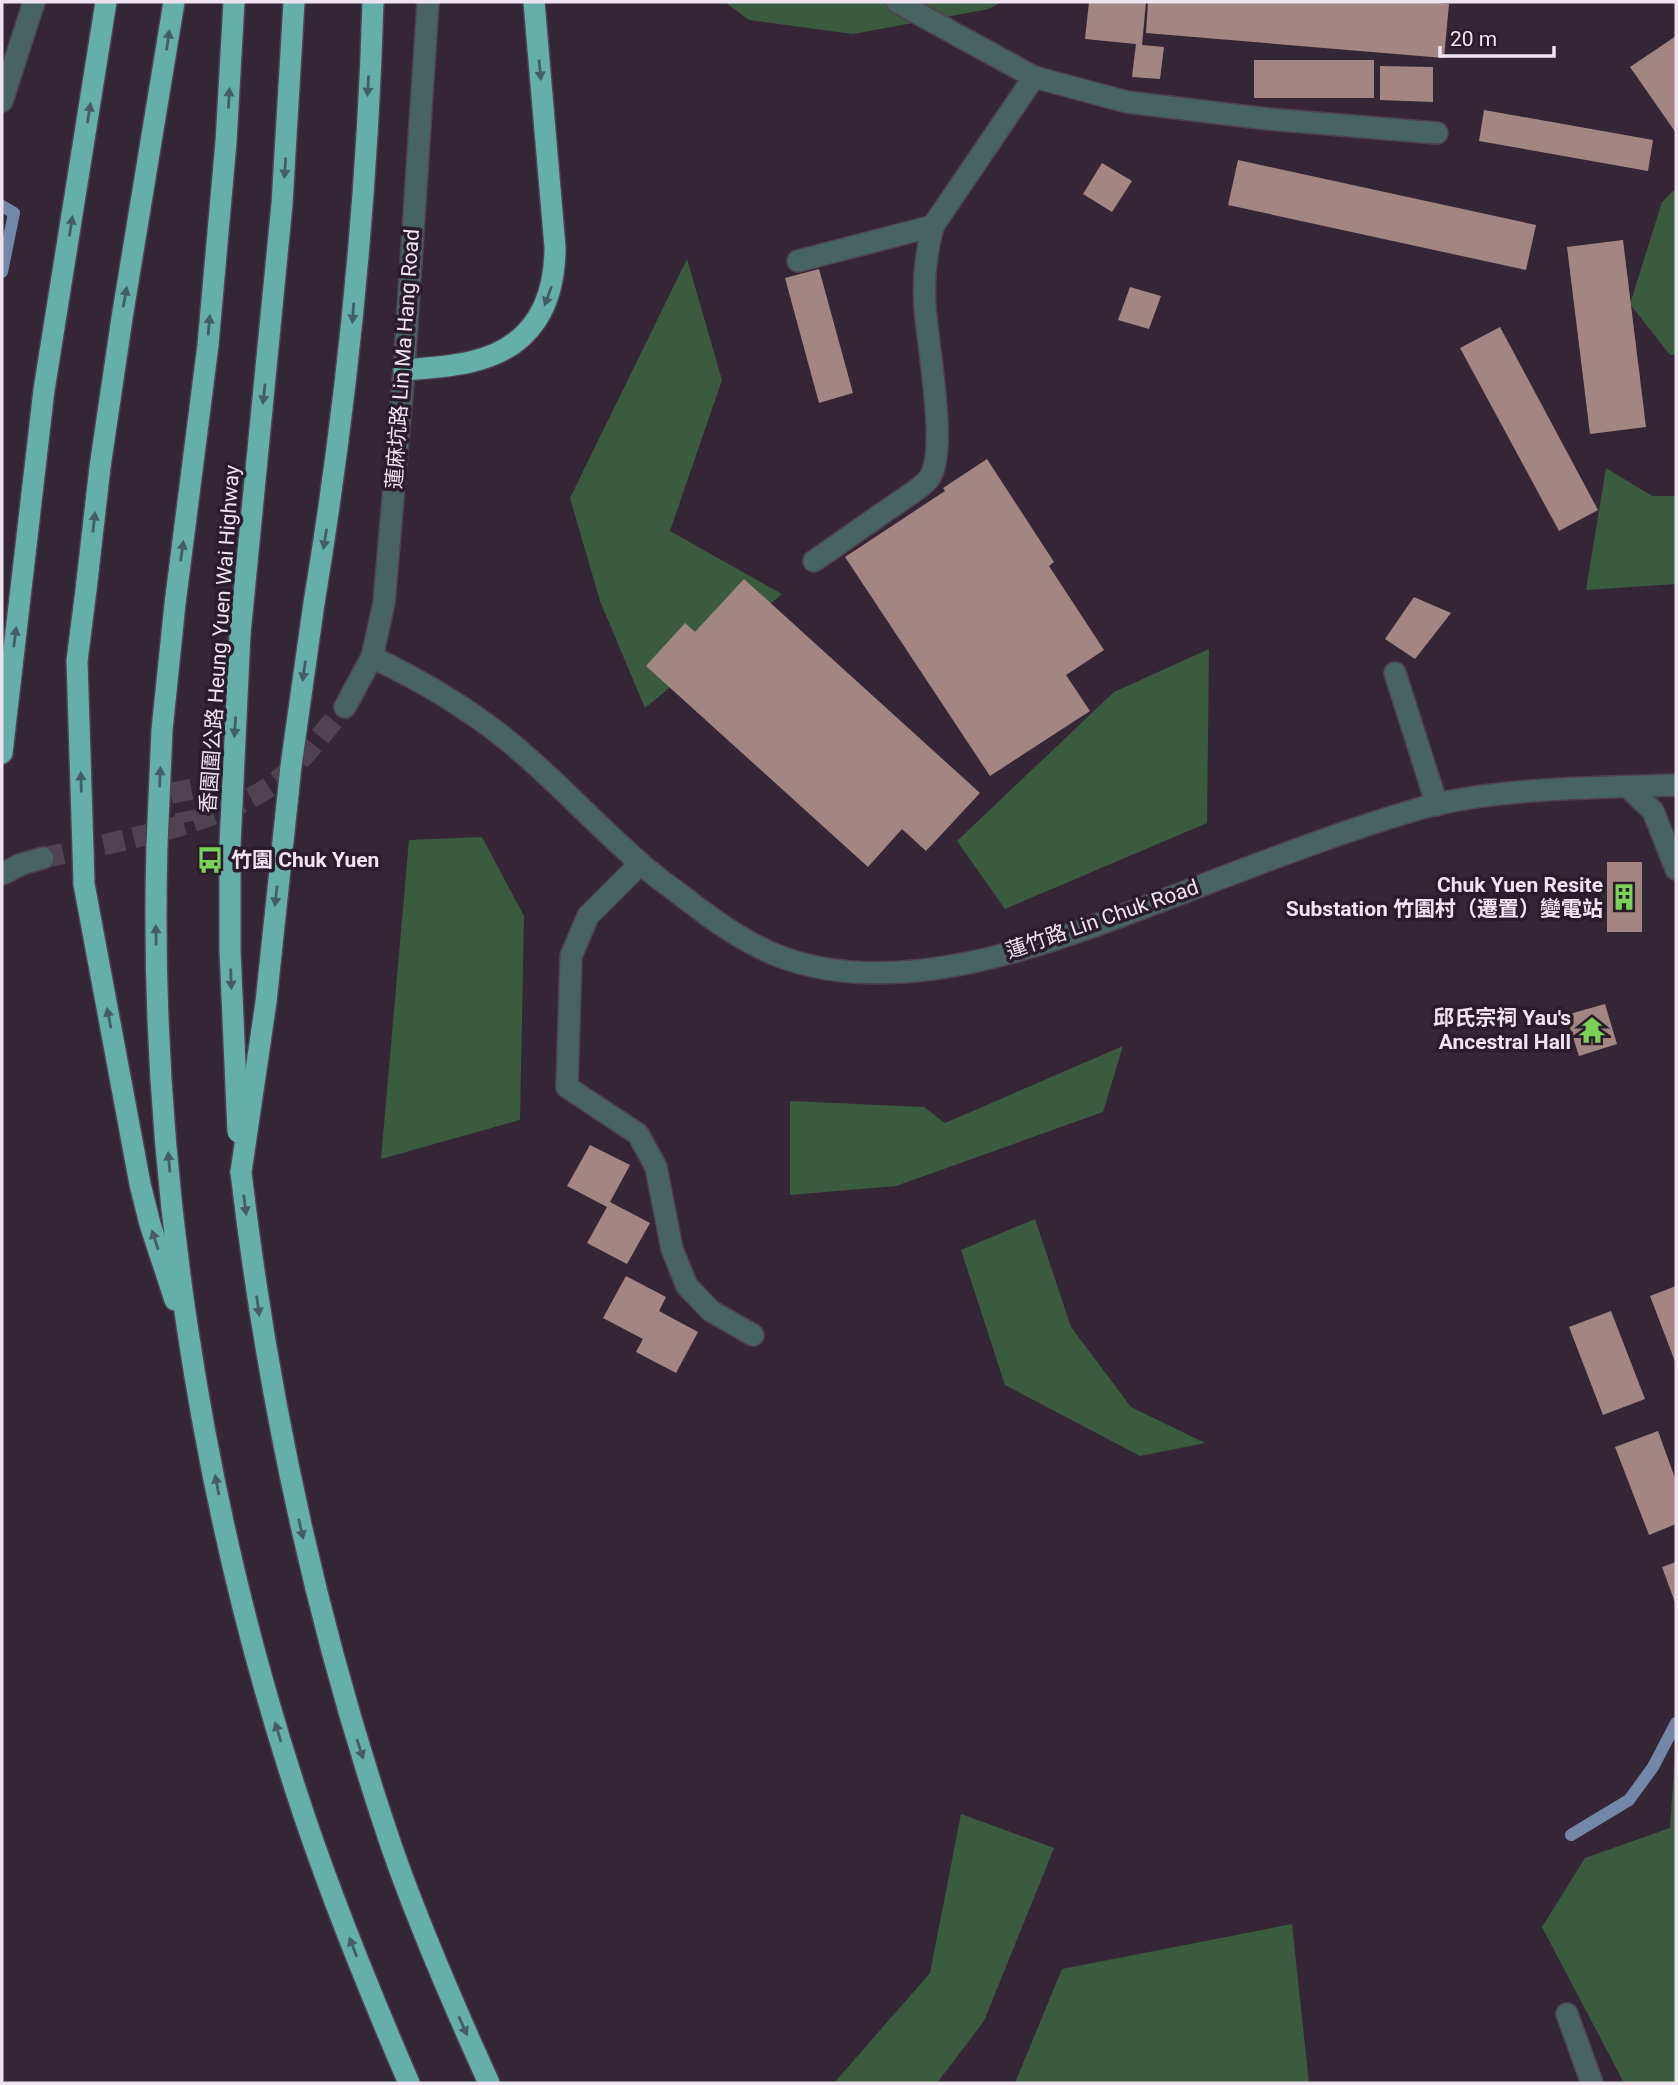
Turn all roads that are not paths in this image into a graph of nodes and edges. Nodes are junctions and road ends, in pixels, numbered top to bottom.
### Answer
1 (34, 2) edge
2 (106, 2) edge
3 (174, 2) edge
4 (234, 2) edge
5 (294, 2) edge
6 (428, 2) edge
7 (534, 2) edge
8 (897, 2) edge
9 (373, 10) edge
10 (1034, 77) junction
11 (2, 101) edge
12 (1437, 133) dead end
13 (933, 226) junction
14 (798, 261) dead end
15 (404, 370) junction
16 (814, 561) dead end
17 (372, 657) junction
18 (1395, 673) dead end
19 (345, 707) tunnel mouth
20 (2, 753) edge
21 (1676, 785) edge
22 (1628, 787) junction
23 (1437, 805) junction
24 (43, 858) tunnel mouth
25 (640, 864) junction
26 (1676, 869) edge
27 (2, 874) edge
28 (241, 1172) junction
29 (753, 1335) dead end
30 (192, 1352) junction
31 (1567, 2014) dead end
32 (409, 2083) edge
33 (489, 2083) edge
34 (1592, 2083) edge

1 - 11 street
20 -> 2 highway
30 -> 3 highway, bridge
30 -> 4 highway, 香園圍公路 Heung Yuen Wai Highway, bridge
5 -> 28 highway, 香園圍公路 Heung Yuen Wai Highway, bridge
6 - 15 street, 蓮麻坑路 Lin Ma Hang Road
7 -> 15 highway
8 - 10 street
9 -> 28 highway, bridge
10 - 12 street
10 - 13 street
13 - 14 street
13 - 16 street
15 - 17 street, 蓮麻坑路 Lin Ma Hang Road
17 - 19 street, 蓮麻坑路 Lin Ma Hang Road
17 - 25 street, 蓮竹路 Lin Chuk Road
18 - 23 street
21 - 22 street, 蓮竹路 Lin Chuk Road
22 - 23 street, 蓮竹路 Lin Chuk Road
22 - 26 street
23 - 25 street, 蓮竹路 Lin Chuk Road
24 - 27 street
25 - 29 street
28 -> 33 highway, 香園圍公路 Heung Yuen Wai Highway
32 -> 30 highway, 香園圍公路 Heung Yuen Wai Highway
31 - 34 street

